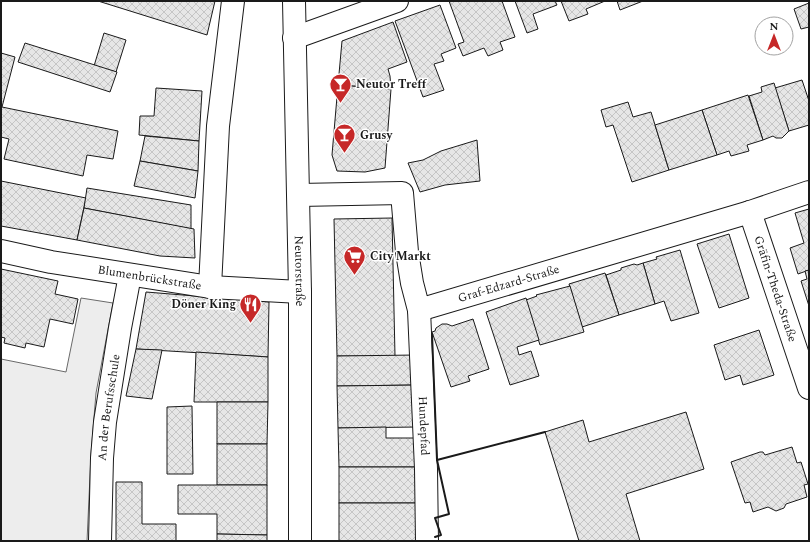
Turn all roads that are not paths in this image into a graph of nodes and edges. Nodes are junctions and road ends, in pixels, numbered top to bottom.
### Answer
1 (233, 1) edge
2 (294, 1) edge
3 (397, 1) edge
4 (294, 38) junction
5 (809, 192) edge
6 (298, 195) junction
7 (750, 212) junction
8 (1, 251) edge
9 (130, 275) junction
10 (210, 287) junction
11 (300, 292) junction
12 (420, 310) junction
13 (809, 388) edge
14 (100, 541) edge
15 (300, 541) edge
16 (427, 541) edge

1 - 10 street
2 - 4 street, Neutorstraße
3 - 4 street
4 - 6 street, Neutorstraße
5 - 7 street, Graf-Edzard-Straße
6 - 11 street, Neutorstraße
6 - 12 street
7 - 12 street, Graf-Edzard-Straße
7 - 13 street, Gräfin-Theda-Straße
8 - 9 street, Blumenbrückstraße
9 - 10 street, Blumenbrückstraße
9 - 14 street, An der Berufsschule
10 - 11 street, Blumenbrückstraße
11 - 15 street, Neutorstraße
12 - 16 street, Hundepfad

